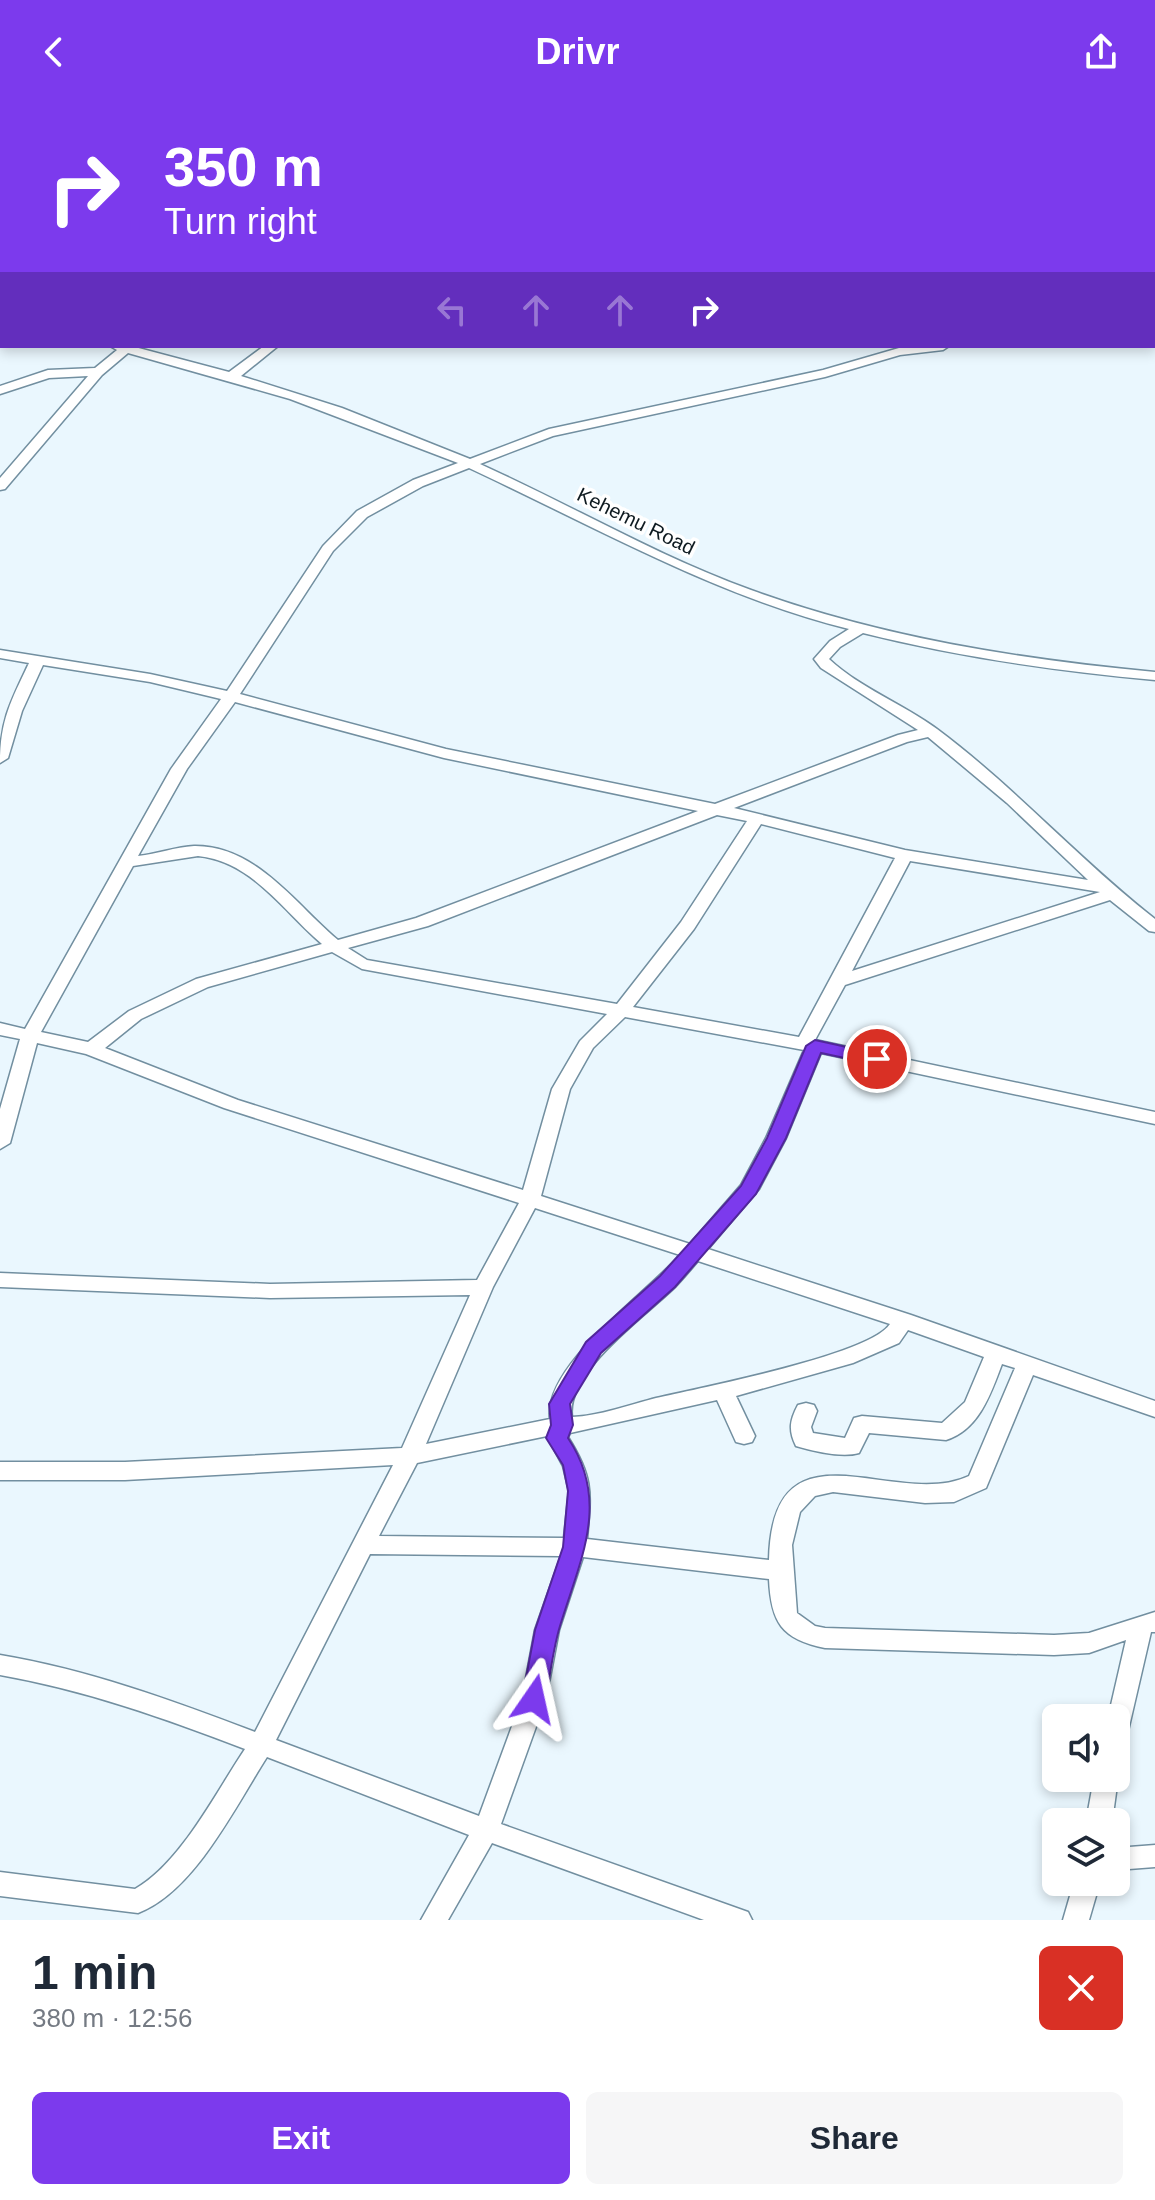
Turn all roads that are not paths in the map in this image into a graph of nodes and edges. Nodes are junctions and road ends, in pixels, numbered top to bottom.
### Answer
1 (120, 348) edge
2 (125, 348) edge
3 (269, 348) edge
4 (928, 348) edge
5 (98, 372) junction
6 (231, 377) junction
7 (0, 390) edge
8 (467, 462) junction
9 (0, 486) edge
10 (863, 627) junction
11 (0, 654) edge
12 (38, 660) junction
13 (1155, 676) edge
14 (229, 699) junction
15 (931, 732) junction
16 (0, 758) edge
17 (710, 809) junction
18 (757, 818) junction
19 (905, 855) junction
20 (128, 861) junction
21 (1108, 890) junction
22 (1153, 923) edge
23 (332, 948) junction
24 (838, 981) junction
25 (622, 1010) junction
26 (0, 1029) edge
27 (30, 1035) junction
28 (809, 1045) junction
29 (91, 1049) junction
30 (1155, 1118) edge
31 (0, 1143) edge
32 (530, 1200) junction
33 (696, 1251) junction
34 (0, 1280) edge
35 (483, 1287) junction
36 (904, 1320) junction
37 (996, 1353) junction
38 (1027, 1364) junction
39 (723, 1391) junction
40 (1155, 1409) edge
41 (806, 1411) dead end
42 (562, 1425) junction
43 (744, 1436) dead end
44 (410, 1456) junction
45 (0, 1471) edge
46 (363, 1545) junction
47 (575, 1547) junction
48 (780, 1571) junction
49 (1148, 1624) edge
50 (0, 1665) edge
51 (1125, 1704) edge
52 (261, 1745) junction
53 (487, 1828) junction
54 (1155, 1856) edge
55 (1130, 1858) edge
56 (0, 1884) edge
57 (1083, 1896) edge
58 (434, 1920) edge
59 (739, 1920) edge
60 (1076, 1920) edge

1 - 5 street
2 - 6 street, Kehemu Road
3 - 6 street
4 - 8 street
5 - 7 street
5 - 9 street
6 - 8 street, Kehemu Road
8 - 10 street, Kehemu Road
8 - 14 street
10 - 13 street, Kehemu Road
10 - 15 street
11 - 12 street
12 - 14 street
12 - 16 street
14 - 17 street
14 - 20 street
15 - 17 street
15 - 21 street
17 - 18 street
17 - 23 street
18 - 19 street
18 - 25 street
19 - 21 street
19 - 24 street
20 - 23 street
20 - 27 street
21 - 22 street
21 - 24 street
23 - 25 street
23 - 29 street
24 - 28 street
25 - 28 street
25 - 32 street
26 - 27 street
27 - 29 street
27 - 31 street
28 - 30 street
28 - 33 street
29 - 32 street
32 - 33 street
32 - 35 street
33 - 36 street
33 - 42 street
34 - 35 street
35 - 44 street
36 - 37 street
36 - 39 street
37 - 38 street
37 - 41 street
38 - 40 street
38 - 48 street
39 - 42 street
39 - 43 street
42 - 44 street
42 - 47 street
44 - 45 street
44 - 46 street
46 - 47 street
46 - 52 street
47 - 48 street
47 - 53 street
48 - 49 street
49 - 51 street
50 - 52 street
52 - 53 street
52 - 56 street
53 - 58 street
53 - 59 street
54 - 55 street
57 - 60 street

